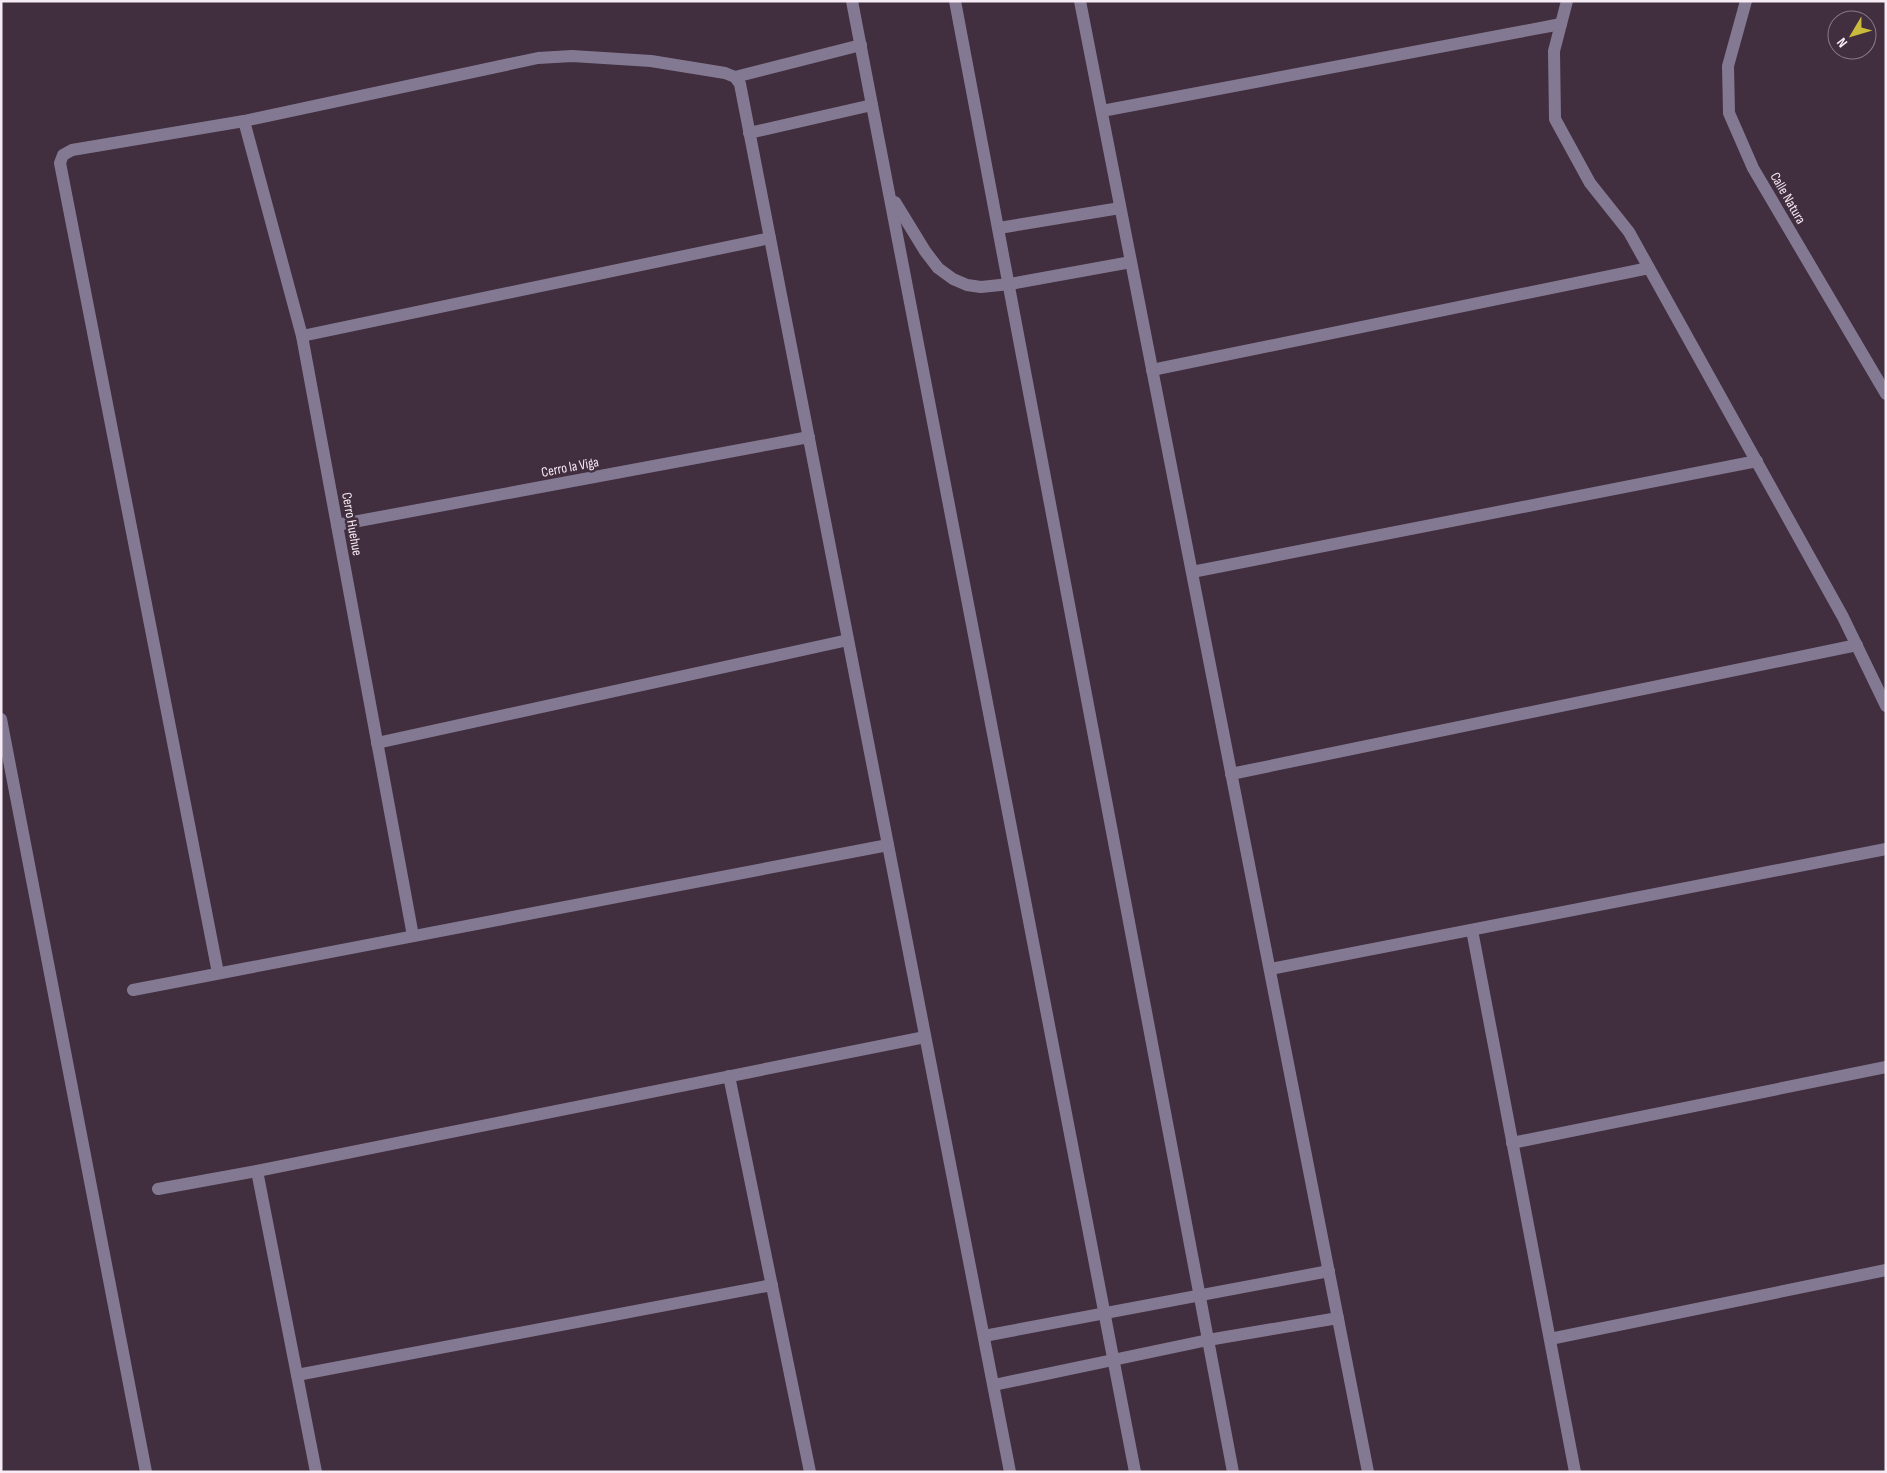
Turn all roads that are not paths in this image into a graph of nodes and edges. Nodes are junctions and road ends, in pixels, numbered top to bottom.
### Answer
1 (852, 1) edge
2 (955, 1) edge
3 (1080, 1) edge
4 (1567, 1) edge
5 (1746, 1) edge
6 (1561, 24) junction
7 (861, 45) junction
8 (735, 77) junction
9 (872, 105) junction
10 (1102, 111) junction
11 (244, 121) junction
12 (749, 133) junction
13 (890, 193) junction
14 (1120, 208) junction
15 (999, 228) junction
16 (770, 238) junction
17 (1131, 262) junction
18 (1649, 268) junction
19 (1010, 284) junction
20 (302, 336) junction
21 (1152, 370) junction
22 (1886, 394) edge
23 (809, 437) junction
24 (1757, 461) junction
25 (337, 525) junction
26 (1192, 572) junction
27 (848, 640) junction
28 (1857, 645) junction
29 (1886, 706) edge
30 (1, 719) edge
31 (377, 743) junction
32 (1231, 774) junction
33 (888, 845) junction
34 (1886, 849) edge
35 (1472, 930) junction
36 (413, 936) junction
37 (1270, 969) junction
38 (218, 973) junction
39 (133, 990) dead end
40 (925, 1037) junction
41 (1886, 1068) edge
42 (729, 1076) junction
43 (1512, 1142) junction
44 (257, 1171) junction
45 (158, 1189) dead end
46 (1886, 1270) edge
47 (1329, 1271) junction
48 (772, 1284) junction
49 (1200, 1295) junction
50 (1105, 1314) junction
51 (1338, 1318) junction
52 (984, 1336) junction
53 (1550, 1339) junction
54 (1208, 1340) junction
55 (1113, 1360) junction
56 (297, 1375) junction
57 (994, 1386) junction
58 (146, 1472) edge
59 (316, 1472) edge
60 (810, 1472) edge
61 (1010, 1472) edge
62 (1135, 1472) edge
63 (1233, 1472) edge
64 (1368, 1472) edge
65 (1575, 1472) edge

1 - 7 street
2 - 15 street
3 - 10 street
4 - 6 street
5 - 22 street, Calle Natura
6 - 10 street
6 - 18 street
7 - 8 street
7 - 9 street
8 - 11 street
8 - 12 street
9 - 12 street
9 - 13 street
10 - 14 street
11 - 20 street, Cerro Huehue
11 - 38 street
12 - 16 street
13 - 19 street
13 - 50 street
14 - 15 street
14 - 17 street
15 - 19 street
16 - 20 street
16 - 23 street
17 - 19 street
17 - 21 street
18 - 21 street
18 - 24 street
19 - 49 street
20 - 25 street, Cerro Huehue
21 - 26 street
23 - 25 street, Cerro la Viga
23 - 27 street
24 - 26 street
24 - 28 street
25 - 31 street, Cerro Huehue
26 - 32 street
27 - 31 street
27 - 33 street
28 - 29 street
28 - 32 street
30 - 58 street
31 - 36 street, Cerro Huehue
32 - 37 street
33 - 36 street
33 - 40 street
34 - 35 street
35 - 37 street
35 - 43 street
36 - 38 street
37 - 47 street
38 - 39 street
40 - 42 street
40 - 52 street
41 - 43 street
42 - 44 street
42 - 48 street
43 - 53 street
44 - 45 street
44 - 56 street
46 - 53 street
47 - 49 street
47 - 51 street
48 - 56 street
48 - 60 street
49 - 50 street
49 - 54 street
50 - 52 street
50 - 55 street
51 - 54 street
51 - 64 street
52 - 57 street
53 - 65 street
54 - 55 street
54 - 63 street
55 - 57 street
55 - 62 street
56 - 59 street
57 - 61 street

